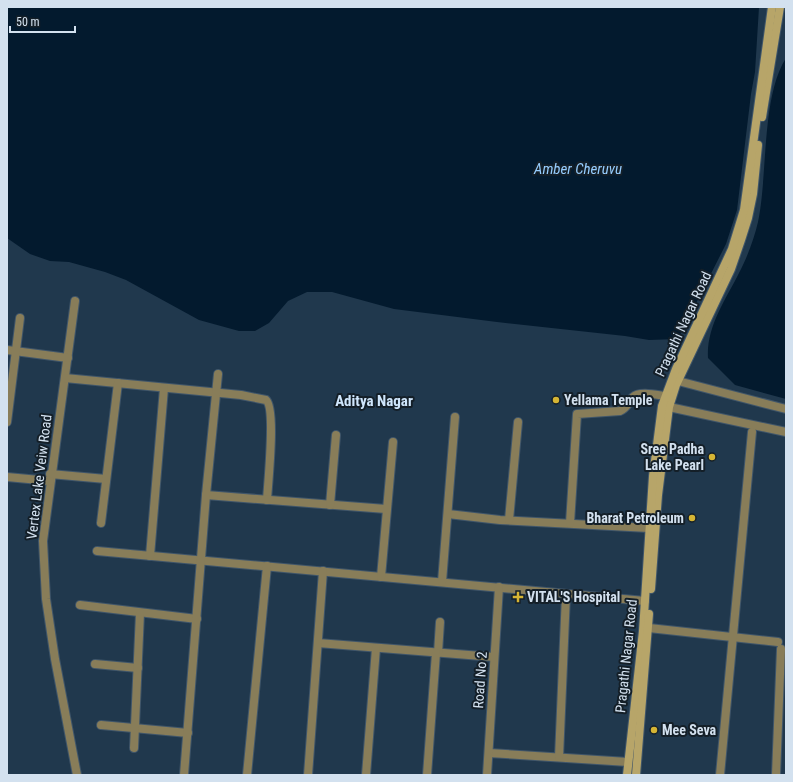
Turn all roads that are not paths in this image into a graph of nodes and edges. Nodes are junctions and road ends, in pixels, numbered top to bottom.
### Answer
1 (777, 9) edge
2 (75, 301) dead end
3 (20, 318) dead end
4 (11, 350) edge
5 (68, 358) junction
6 (218, 374) dead end
7 (65, 378) junction
8 (678, 381) junction
9 (118, 383) junction
10 (164, 388) junction
11 (215, 394) junction
12 (665, 396) junction
13 (669, 407) junction
14 (786, 409) edge
15 (455, 417) dead end
16 (7, 422) edge
17 (518, 422) dead end
18 (752, 432) dead end
19 (786, 432) edge
20 (336, 435) dead end
21 (393, 442) dead end
22 (656, 476) junction
23 (7, 477) edge
24 (50, 478) junction
25 (106, 479) junction
26 (206, 495) junction
27 (267, 500) junction
28 (330, 505) junction
29 (386, 509) junction
30 (448, 514) junction
31 (509, 520) junction
32 (101, 523) dead end
33 (570, 523) junction
34 (649, 528) junction
35 (98, 551) dead end
36 (150, 556) junction
37 (201, 560) junction
38 (267, 566) junction
39 (323, 572) junction
40 (381, 577) junction
41 (442, 582) junction
42 (499, 587) junction
43 (566, 595) junction
44 (645, 601) junction
45 (80, 605) dead end
46 (140, 612) junction
47 (197, 619) junction
48 (440, 622) dead end
49 (649, 628) junction
50 (732, 637) junction
51 (318, 643) junction
52 (376, 648) junction
53 (437, 653) junction
54 (494, 657) junction
55 (95, 664) dead end
56 (138, 668) junction
57 (101, 725) dead end
58 (135, 728) junction
59 (188, 733) junction
60 (134, 748) dead end
61 (488, 753) junction
62 (558, 757) junction
63 (628, 762) junction
64 (77, 775) edge
65 (184, 775) edge
66 (247, 775) edge
67 (308, 775) edge
68 (366, 775) edge
69 (427, 775) edge
70 (487, 775) edge
71 (627, 775) edge
72 (636, 775) edge
73 (720, 775) edge
74 (776, 775) edge

1 - 8 main road
1 - 12 main road, Pragathi Nagar Road
2 - 5 street, Vertex Lake Veiw Road
3 - 4 street
4 - 5 street
4 - 16 street
5 - 7 street, Vertex Lake Veiw Road
6 - 11 street
7 - 9 street
7 - 24 street, Vertex Lake Veiw Road
8 - 13 main road
8 - 14 street
9 - 10 street
9 - 25 street
10 - 11 street
10 - 36 street
11 - 26 street
11 - 27 street
12 - 22 main road, Pragathi Nagar Road
12 - 33 street
13 - 19 street
13 - 22 main road
15 - 30 street
17 - 31 street
18 - 50 street
20 - 28 street
21 - 29 street
22 - 34 main road, Pragathi Nagar Road
22 - 49 main road, Pragathi Nagar Road
23 - 24 street
24 - 25 street
24 - 64 street, Vertex Lake Veiw Road
25 - 32 street
26 - 27 street
26 - 37 street
27 - 28 street
28 - 29 street
29 - 40 street
30 - 31 street
30 - 41 street
31 - 33 street
33 - 34 street
34 - 44 main road, Pragathi Nagar Road
35 - 36 street
36 - 37 street
37 - 38 street
37 - 47 street
38 - 39 street
38 - 66 street
39 - 40 street
39 - 51 street
40 - 41 street
41 - 42 street
42 - 43 street
42 - 54 street, Road No 2
43 - 44 street
43 - 62 street
44 - 63 main road, Pragathi Nagar Road
45 - 46 street
46 - 47 street
46 - 56 street
47 - 59 street
48 - 53 street
49 - 50 street
49 - 72 main road, Pragathi Nagar Road
50 - 73 street
50 - 74 street
51 - 52 street
51 - 67 street
52 - 53 street
52 - 68 street
53 - 54 street
53 - 69 street
54 - 61 street, Road No 2
55 - 56 street
56 - 58 street
57 - 58 street
58 - 59 street
58 - 60 street
59 - 65 street
61 - 62 street
61 - 70 street, Road No 2
62 - 63 street
63 - 71 main road, Pragathi Nagar Road

